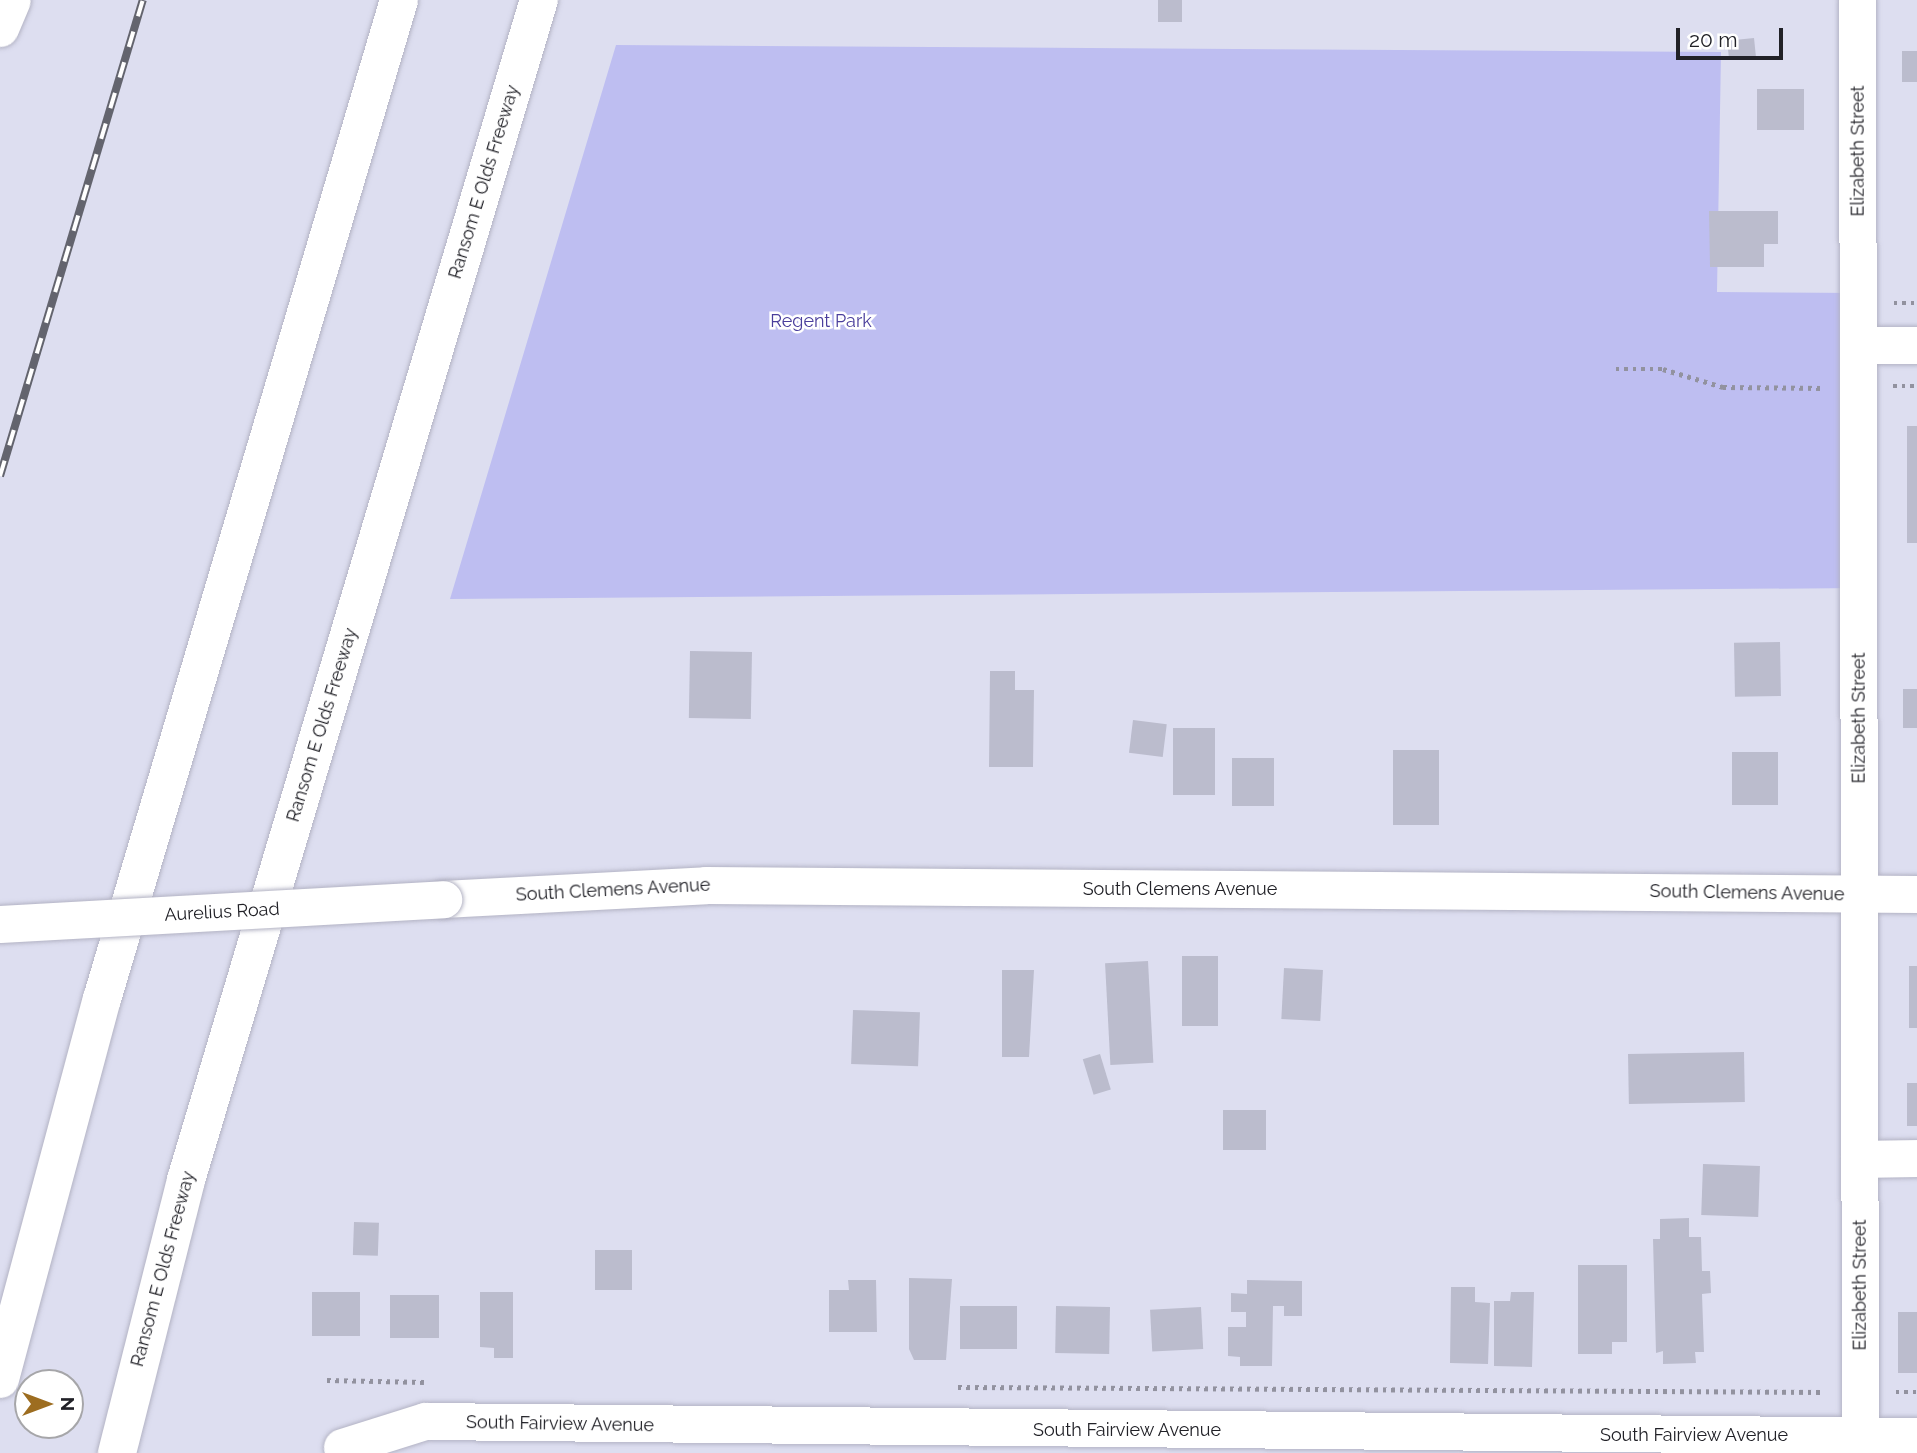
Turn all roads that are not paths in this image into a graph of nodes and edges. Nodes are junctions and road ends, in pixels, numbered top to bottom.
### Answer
1 (12, 0) edge
2 (399, 0) edge
3 (539, 0) edge
4 (1857, 0) edge
5 (0, 29) edge
6 (1859, 345) junction
7 (1917, 345) edge
8 (1858, 894) junction
9 (1917, 894) edge
10 (443, 899) joint
11 (0, 924) edge
12 (1917, 1158) edge
13 (1859, 1159) junction
14 (0, 1379) edge
15 (1860, 1436) junction
16 (1917, 1436) edge
17 (825, 1441) edge
18 (342, 1447) dead end
19 (117, 1453) edge

1 - 5 street
2 - 14 highway
3 - 19 highway, Ransom E Olds Freeway
4 - 6 street, Elizabeth Street
6 - 7 street
6 - 8 street, Elizabeth Street
8 - 9 street, South Clemens Avenue
8 - 10 street, South Clemens Avenue
8 - 13 street, Elizabeth Street
10 - 11 street, Aurelius Road, bridge
12 - 13 street
13 - 15 street, Elizabeth Street
15 - 16 street, South Fairview Avenue
15 - 17 street, South Fairview Avenue
17 - 18 street, South Fairview Avenue

